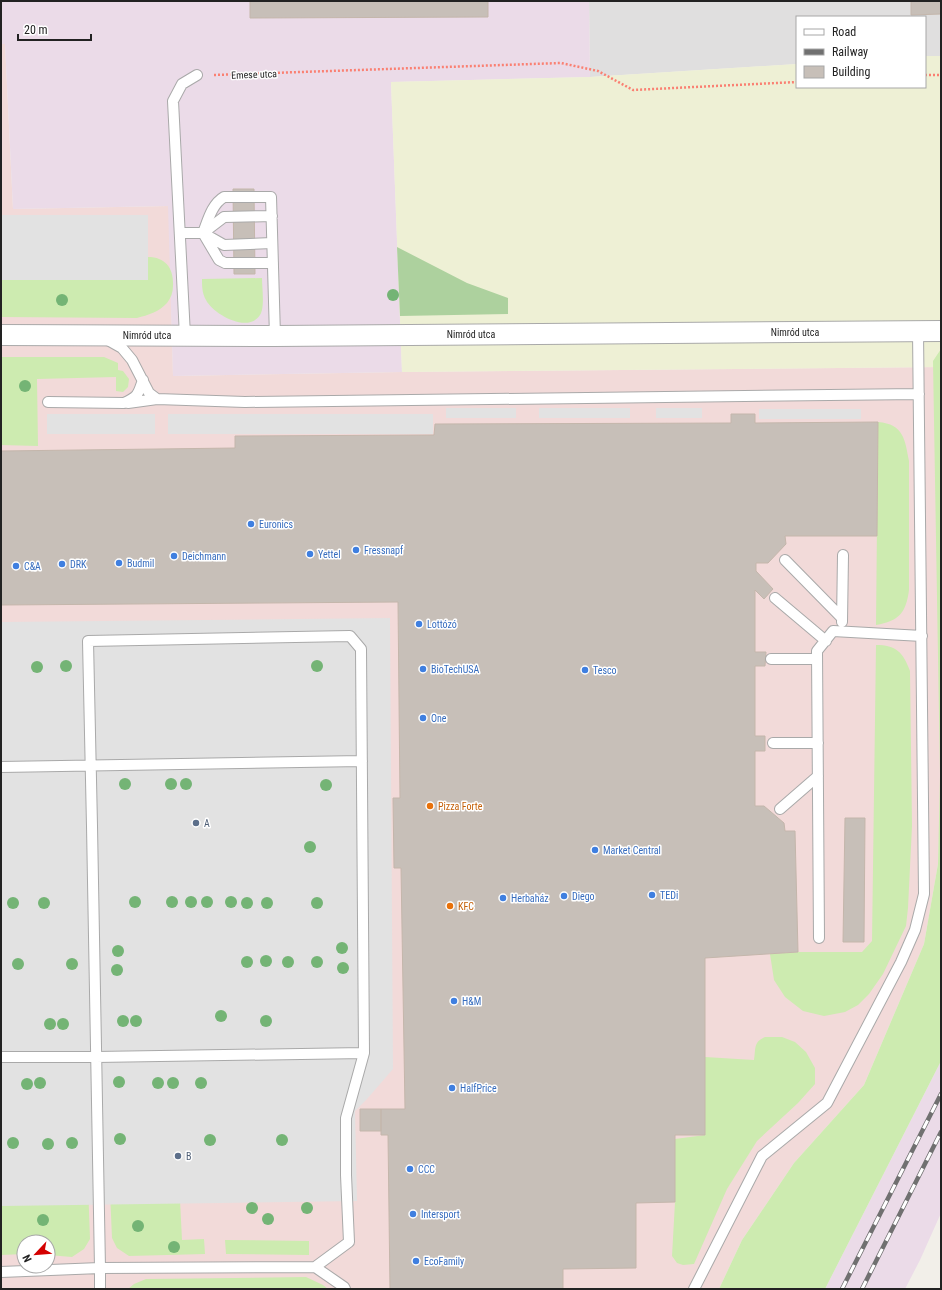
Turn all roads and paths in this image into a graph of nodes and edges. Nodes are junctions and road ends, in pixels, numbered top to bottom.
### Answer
1 (197, 75) joint
2 (941, 75) edge
3 (926, 76) edge
4 (796, 82) edge
5 (272, 216) junction
6 (203, 232) junction
7 (180, 233) junction
8 (272, 243) junction
9 (272, 263) junction
10 (918, 331) junction
11 (941, 331) edge
12 (1, 335) edge
13 (99, 335) junction
14 (185, 336) junction
15 (274, 336) junction
16 (143, 380) junction
17 (919, 394) junction
18 (157, 399) junction
19 (48, 402) dead end
20 (124, 403) junction
21 (843, 555) dead end
22 (785, 560) dead end
23 (775, 598) dead end
24 (842, 618) junction
25 (842, 632) junction
26 (922, 636) junction
27 (826, 640) junction
28 (771, 659) dead end
29 (817, 659) junction
30 (773, 743) dead end
31 (818, 743) junction
32 (362, 761) junction
33 (91, 765) junction
34 (1, 766) edge
35 (818, 776) junction
36 (780, 809) dead end
37 (819, 938) dead end
38 (364, 1053) junction
39 (1, 1057) edge
40 (96, 1057) junction
41 (315, 1267) junction
42 (100, 1268) junction
43 (1, 1272) edge
44 (100, 1289) edge
45 (344, 1289) edge
46 (694, 1289) edge

1 - 4 path, Emese utca
1 - 7 lane
2 - 3 path
5 - 6 lane
5 - 6 lane
5 - 8 lane
6 - 7 lane
6 - 8 lane
6 - 9 lane
7 - 14 lane
8 - 9 lane
9 - 15 lane
10 - 11 street, Nimród utca
10 - 15 street, Nimród utca
10 - 17 lane
12 - 13 street, Nimród utca
13 - 14 street, Nimród utca
13 - 16 lane
14 - 15 street, Nimród utca
16 - 18 lane
16 - 20 lane
17 - 18 lane
17 - 26 lane
18 - 20 lane
19 - 20 lane
21 - 24 lane
22 - 24 lane
23 - 27 lane
24 - 25 lane
25 - 26 lane
25 - 27 lane
26 - 46 lane
27 - 29 lane
28 - 29 lane
29 - 31 lane
30 - 31 lane
31 - 35 lane
32 - 33 lane
32 - 33 lane
32 - 38 lane
33 - 34 lane
33 - 40 lane
35 - 36 lane
35 - 37 lane
38 - 40 lane
38 - 41 lane
39 - 40 lane
40 - 42 lane
41 - 42 lane
41 - 45 lane
42 - 43 lane
42 - 44 lane

